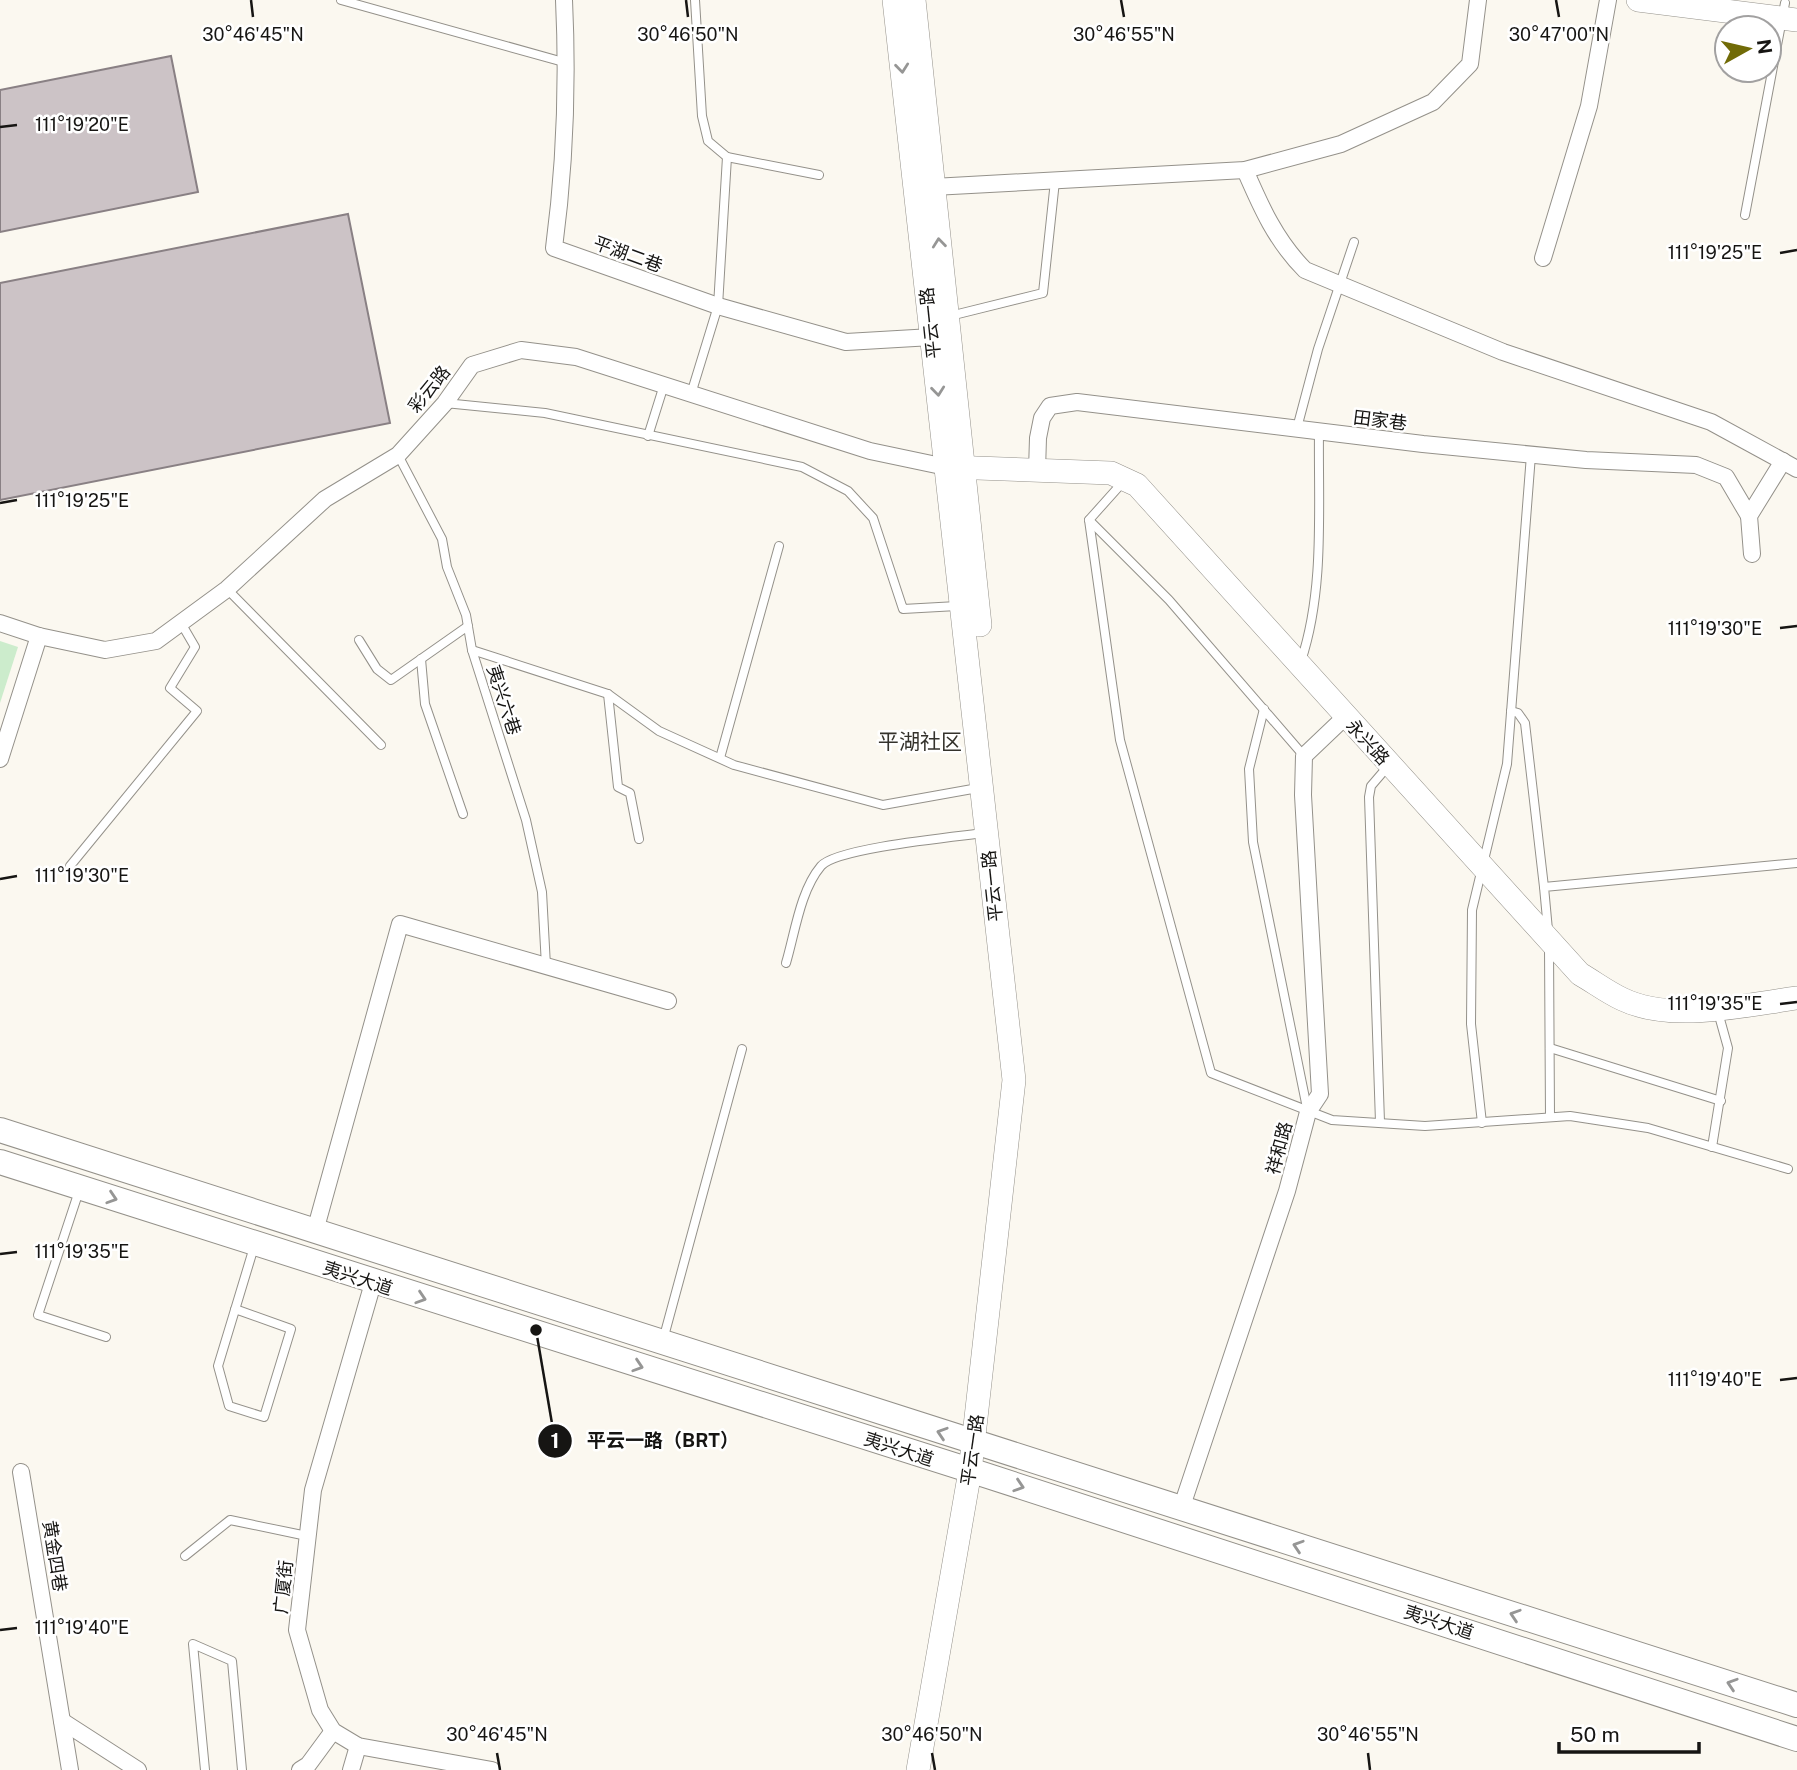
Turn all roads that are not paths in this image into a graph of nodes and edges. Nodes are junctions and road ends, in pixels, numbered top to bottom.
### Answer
1 (341, 0) edge
2 (564, 0) edge
3 (695, 0) edge
4 (894, 0) edge
5 (914, 0) edge
6 (1478, 0) edge
7 (1608, 0) edge
8 (1638, 0) edge
9 (1785, 9) edge
10 (567, 63) junction
11 (727, 157) junction
12 (1245, 170) junction
13 (819, 175) dead end
14 (1055, 181) junction
15 (933, 187) junction
16 (1745, 215) dead end
17 (1354, 242) dead end
18 (1543, 258) dead end
19 (1340, 287) junction
20 (718, 306) junction
21 (947, 316) junction
22 (932, 337) junction
23 (664, 385) junction
24 (691, 394) junction
25 (445, 403) junction
26 (1297, 428) junction
27 (1319, 431) junction
28 (648, 436) junction
29 (398, 455) junction
30 (1531, 455) junction
31 (1790, 465) edge
32 (954, 467) junction
33 (1037, 470) junction
34 (1125, 480) junction
35 (1749, 516) junction
36 (1089, 520) junction
37 (779, 546) dead end
38 (1752, 554) dead end
39 (227, 589) junction
40 (961, 606) junction
41 (0, 623) edge
42 (181, 623) junction
43 (468, 626) junction
44 (39, 636) junction
45 (359, 640) dead end
46 (472, 650) junction
47 (421, 659) junction
48 (1299, 667) junction
49 (608, 694) junction
50 (1264, 709) junction
51 (1511, 711) junction
52 (1345, 717) junction
53 (381, 745) dead end
54 (1304, 756) junction
55 (720, 758) junction
56 (0, 759) edge
57 (1389, 765) junction
58 (982, 787) junction
59 (463, 814) dead end
60 (986, 832) junction
61 (639, 839) dead end
62 (1797, 863) edge
63 (70, 866) dead end
64 (1482, 867) junction
65 (1544, 887) junction
66 (1549, 941) junction
67 (786, 963) dead end
68 (546, 966) junction
69 (1797, 998) edge
70 (668, 1002) dead end
71 (1717, 1009) junction
72 (1550, 1048) junction
73 (742, 1049) dead end
74 (1721, 1101) junction
75 (1308, 1112) junction
76 (1550, 1117) junction
77 (1380, 1122) junction
78 (1482, 1123) junction
79 (0, 1130) edge
80 (1712, 1147) junction
81 (0, 1162) edge
82 (1788, 1170) dead end
83 (79, 1188) junction
84 (315, 1231) junction
85 (255, 1244) junction
86 (373, 1283) junction
87 (235, 1309) junction
88 (106, 1337) dead end
89 (663, 1342) junction
90 (982, 1446) junction
91 (21, 1472) dead end
92 (977, 1473) junction
93 (1181, 1509) junction
94 (307, 1536) junction
95 (185, 1556) dead end
96 (1797, 1705) edge
97 (62, 1721) junction
98 (333, 1731) junction
99 (1797, 1739) edge
100 (358, 1746) junction
101 (70, 1770) edge
102 (138, 1770) edge
103 (205, 1770) edge
104 (242, 1770) edge
105 (300, 1770) edge
106 (351, 1770) edge
107 (492, 1770) edge
108 (918, 1770) edge
109 (933, 1770) edge

1 - 10 lane
2 - 10 street, 平湖二巷
3 - 11 lane
4 -> 22 main road, 平云一路
5 - 15 main road, 平云一路
6 - 12 street
7 - 18 street
8 - 9 main road
9 - 16 lane
10 - 20 street, 平湖二巷
11 - 13 lane
11 - 20 lane
12 - 14 street
12 - 19 street
14 - 15 street
14 - 21 lane
21 -> 15 main road, 平云一路
17 - 19 lane
19 - 26 lane
19 - 31 street
20 - 22 street, 平湖二巷
20 - 24 lane
21 - 32 main road, 平云一路
22 -> 32 main road, 平云一路
23 - 24 street, 彩云路
23 - 25 street, 彩云路
23 - 28 lane
24 - 32 street, 彩云路
25 - 28 lane
25 - 29 street, 彩云路
26 - 27 street, 田家巷
26 - 33 street, 田家巷
27 - 30 street, 田家巷
27 - 48 lane
28 - 40 lane
29 - 39 street, 彩云路
29 - 43 lane, 夷兴六巷
30 - 35 street, 田家巷
30 - 51 lane
31 - 35 street
32 - 33 main road, 永兴路
32 - 40 main road, 平云一路
32 - 90 main road, 平云一路
33 - 34 main road, 永兴路
34 - 36 lane
34 - 48 main road, 永兴路
35 - 38 street, 田家巷
36 - 50 lane
36 - 75 lane
37 - 55 lane
39 - 42 street, 彩云路
39 - 53 lane
40 - 58 main road, 平云一路
41 - 44 street, 彩云路
42 - 44 street, 彩云路
42 - 63 lane
43 - 46 lane, 夷兴六巷
43 - 47 lane
44 - 56 street
45 - 47 lane
46 - 49 lane
46 - 68 lane, 夷兴六巷
47 - 59 lane
48 - 52 main road, 永兴路
49 - 55 lane
49 - 61 lane
50 - 54 lane
50 - 75 lane
51 - 64 lane
51 - 65 lane
52 - 54 street
52 - 57 main road, 永兴路
54 - 75 street, 祥和路
55 - 58 lane
57 - 64 main road, 永兴路
57 - 77 lane
58 - 60 main road, 平云一路
60 - 67 lane
60 - 90 main road, 平云一路
62 - 65 lane
64 - 66 main road, 永兴路
64 - 78 lane
65 - 66 lane
66 - 71 main road, 永兴路
66 - 72 lane
68 - 70 street
68 - 84 street
69 - 71 main road, 永兴路
71 - 74 lane
72 - 74 lane
72 - 76 lane
73 - 89 lane
74 - 80 lane
75 - 77 lane
75 - 93 street, 祥和路
76 - 78 lane
76 - 80 lane
77 - 78 lane
79 - 84 main road, 夷兴大道
80 - 82 lane
81 - 83 main road, 夷兴大道
83 -> 85 main road, 夷兴大道
83 - 88 lane
84 - 89 main road, 夷兴大道
85 - 86 main road, 夷兴大道
85 - 87 lane
86 -> 92 main road, 夷兴大道
86 - 94 street, 广厦街
87 - 87 lane
90 -> 89 main road, 夷兴大道
90 - 92 main road, 平云一路
90 - 93 main road, 夷兴大道
91 - 97 street, 黄金四巷
92 -> 99 main road, 夷兴大道
92 - 108 main road, 平云一路
92 - 109 main road, 平云一路
96 -> 93 main road, 夷兴大道
94 - 95 lane
94 - 98 street, 广厦街
97 - 101 street, 黄金四巷
97 - 102 street
98 - 100 street
98 - 105 street
100 - 106 street
100 - 107 street
103 - 104 lane

